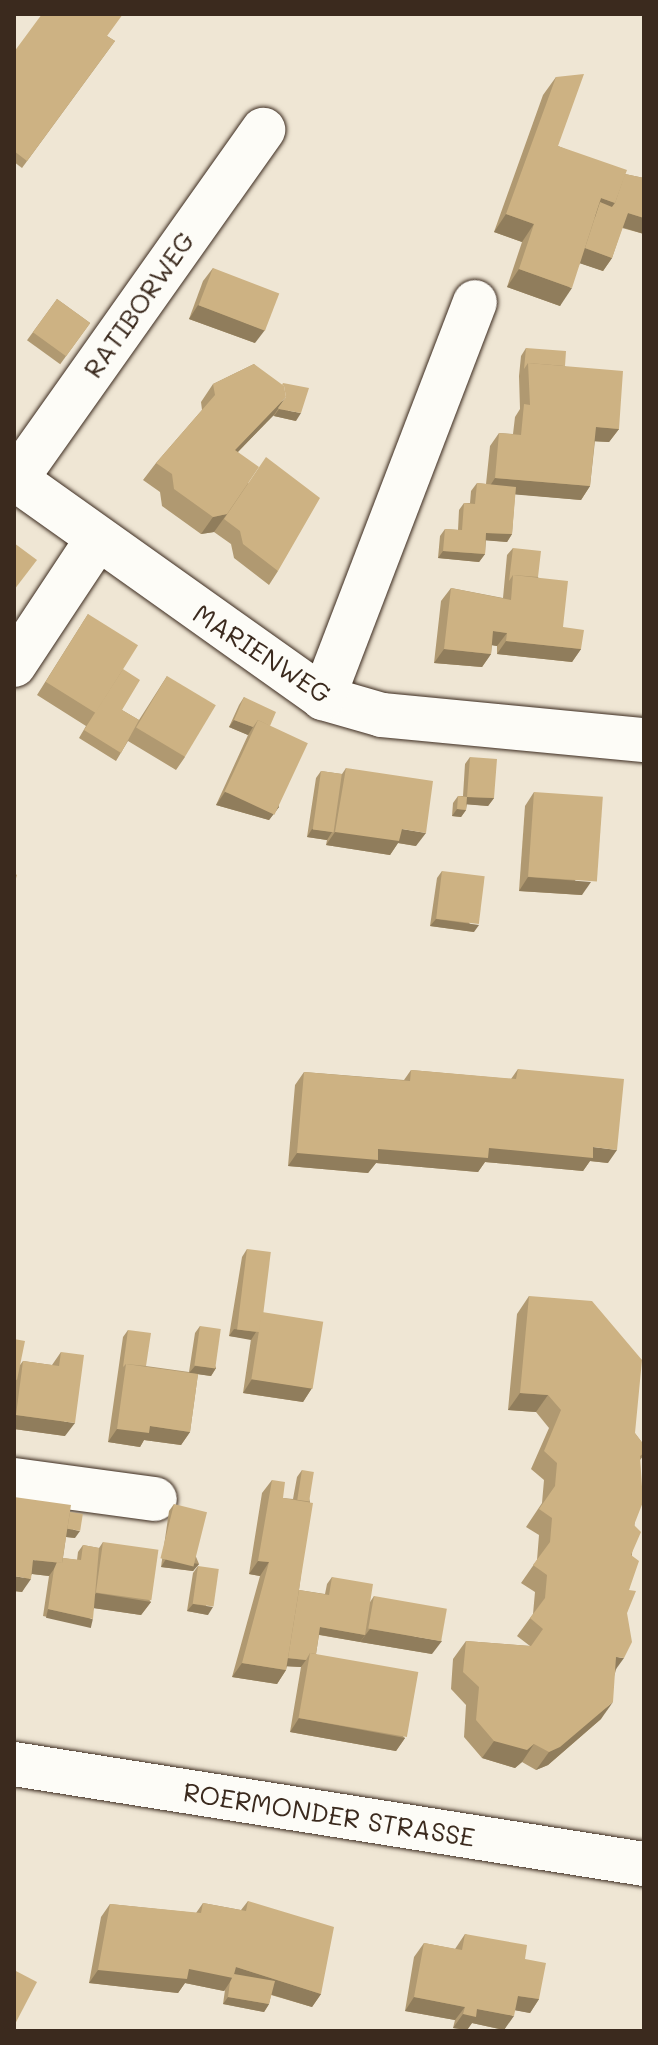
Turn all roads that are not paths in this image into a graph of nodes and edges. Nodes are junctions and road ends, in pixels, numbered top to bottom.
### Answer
1 (263, 130) dead end
2 (475, 302) dead end
3 (15, 478) edge
4 (96, 541) junction
5 (14, 665) edge
6 (323, 698) junction
7 (644, 740) edge
8 (14, 1480) edge
9 (155, 1499) dead end
10 (14, 1764) edge
11 (644, 1864) edge

1 - 3 street, RATIBORWEG
2 - 6 street
3 - 4 street, MARIENWEG
4 - 5 street
4 - 6 street, MARIENWEG
6 - 7 street, MARIENWEG
8 - 9 street
10 - 11 street, ROERMONDER STRASSE

